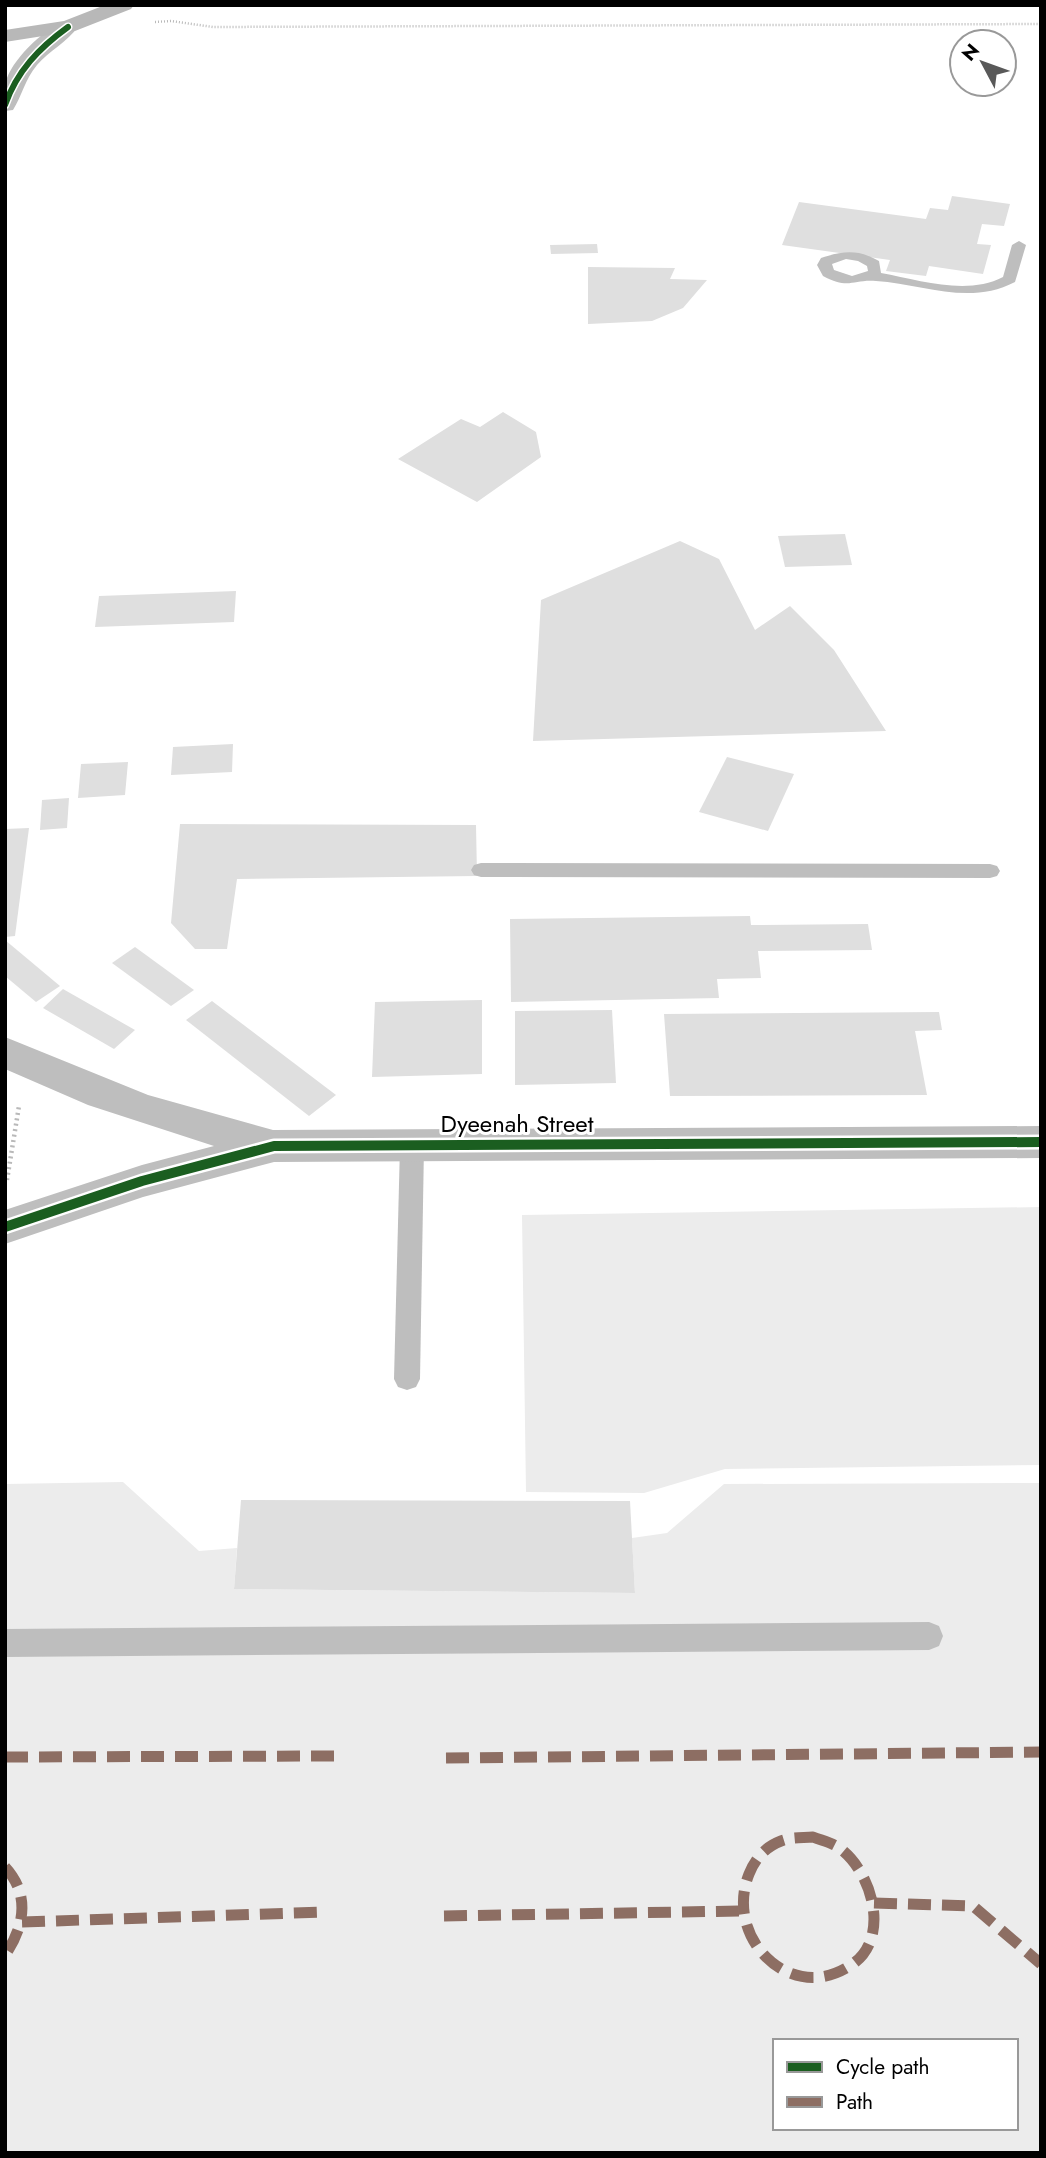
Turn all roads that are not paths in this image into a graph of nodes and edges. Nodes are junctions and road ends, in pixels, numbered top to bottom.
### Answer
1 (126, 6) edge
2 (68, 27) junction
3 (5, 36) edge
4 (5, 105) edge
5 (1019, 245) dead end
6 (872, 276) dead end
7 (481, 870) dead end
8 (990, 871) dead end
9 (19, 1059) edge
10 (1041, 1142) edge
11 (274, 1146) junction
12 (412, 1146) junction
13 (5, 1227) edge
14 (407, 1379) dead end
15 (929, 1636) dead end
16 (5, 1643) edge

1 - 2 main road
2 - 3 main road
2 - 4 street
5 - 6 lane
7 - 8 lane
9 - 11 street, Dyeenah Street
10 - 12 street, Dyeenah Street
11 - 12 street, Dyeenah Street
11 - 13 street, Dyeenah Street
12 - 14 lane
15 - 16 lane

